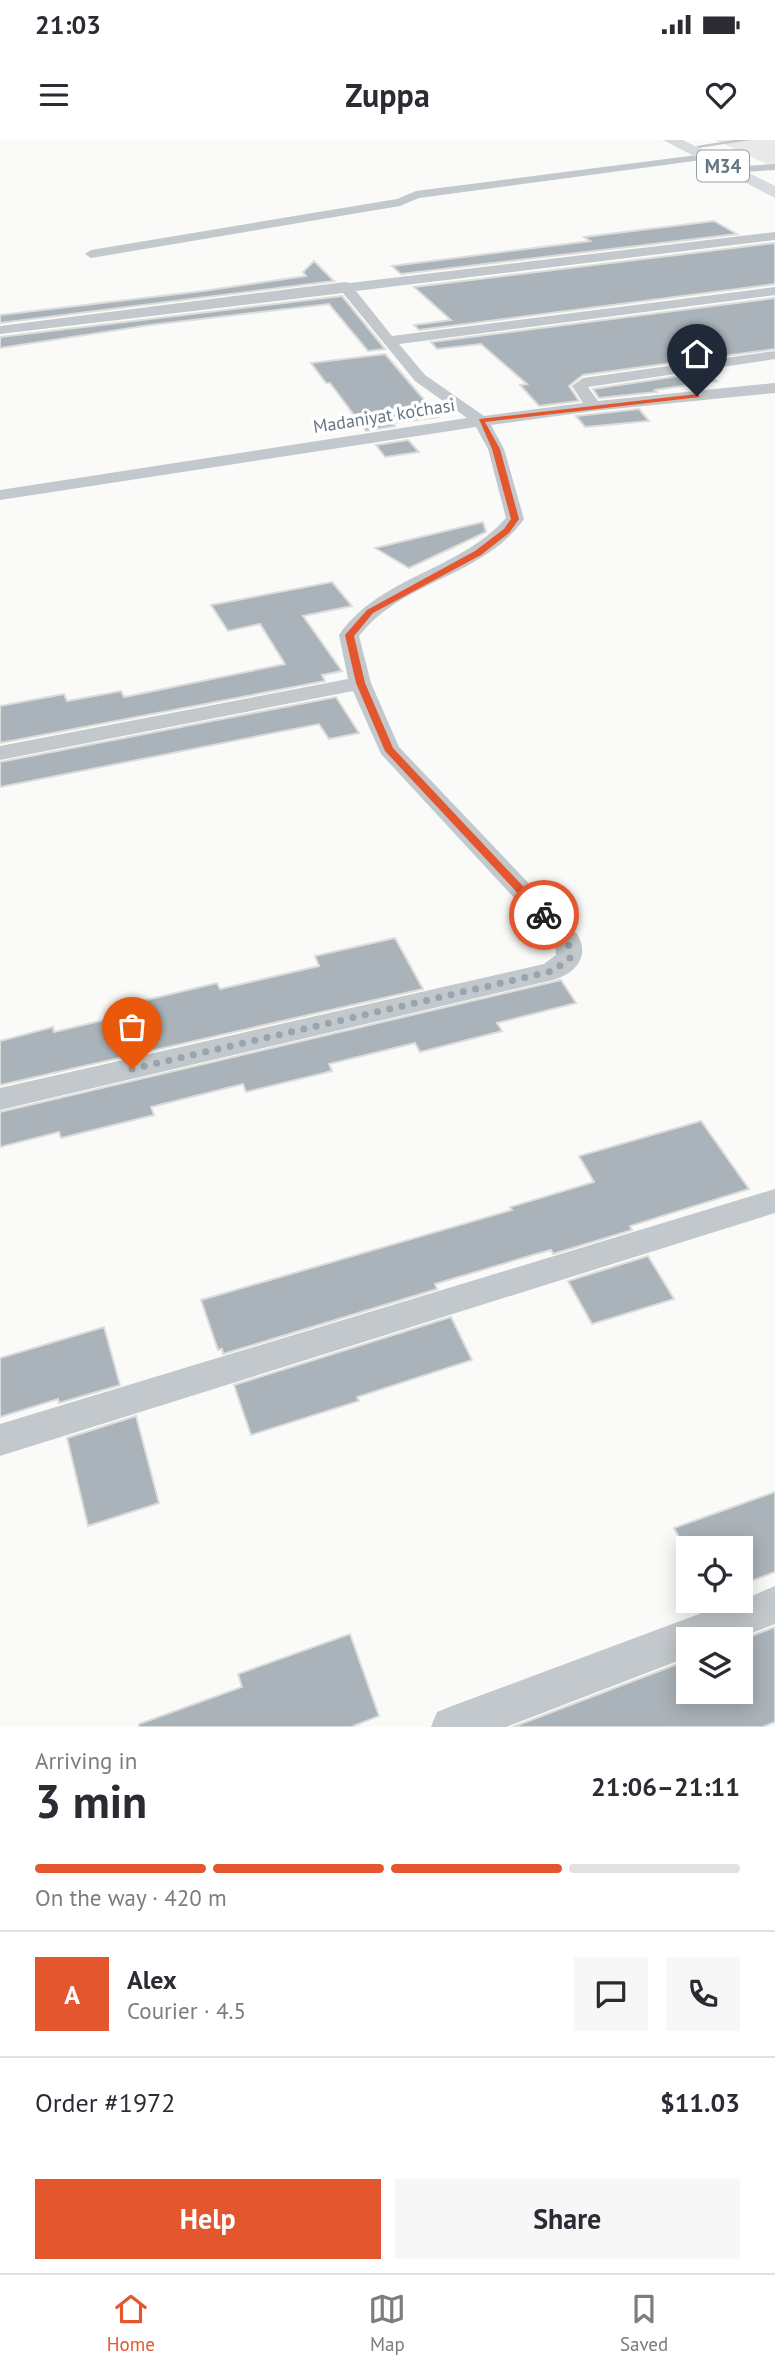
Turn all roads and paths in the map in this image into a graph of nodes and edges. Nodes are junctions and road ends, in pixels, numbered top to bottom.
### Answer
1 (671, 140) edge
2 (748, 140) edge
3 (697, 148) edge
4 (775, 167) edge
5 (744, 170) junction
6 (775, 185) edge
7 (775, 193) edge
8 (775, 236) edge
9 (91, 254) dead end
10 (345, 286) junction
11 (775, 290) edge
12 (0, 330) edge
13 (388, 341) junction
14 (775, 355) edge
15 (775, 388) edge
16 (593, 406) junction
17 (481, 421) junction
18 (0, 495) edge
19 (360, 683) junction
20 (0, 753) edge
21 (0, 1099) edge
22 (775, 1201) edge
23 (0, 1440) edge
24 (775, 1605) edge
25 (452, 1727) edge

1 - 3 main road, M34
2 - 3 lane
3 - 5 main road, M34
3 - 7 main road, M34
3 - 9 street
4 - 5 street
5 - 6 main road, M34
8 - 10 street
10 - 12 street
10 - 13 street
11 - 13 street
13 - 17 street
14 - 16 street
15 - 16 street, Madaniyat ko'chasi
16 - 17 street, Madaniyat ko'chasi
17 - 18 street, Madaniyat ko'chasi
17 - 19 street
19 - 20 street
19 - 21 street
22 - 23 street
24 - 25 street

